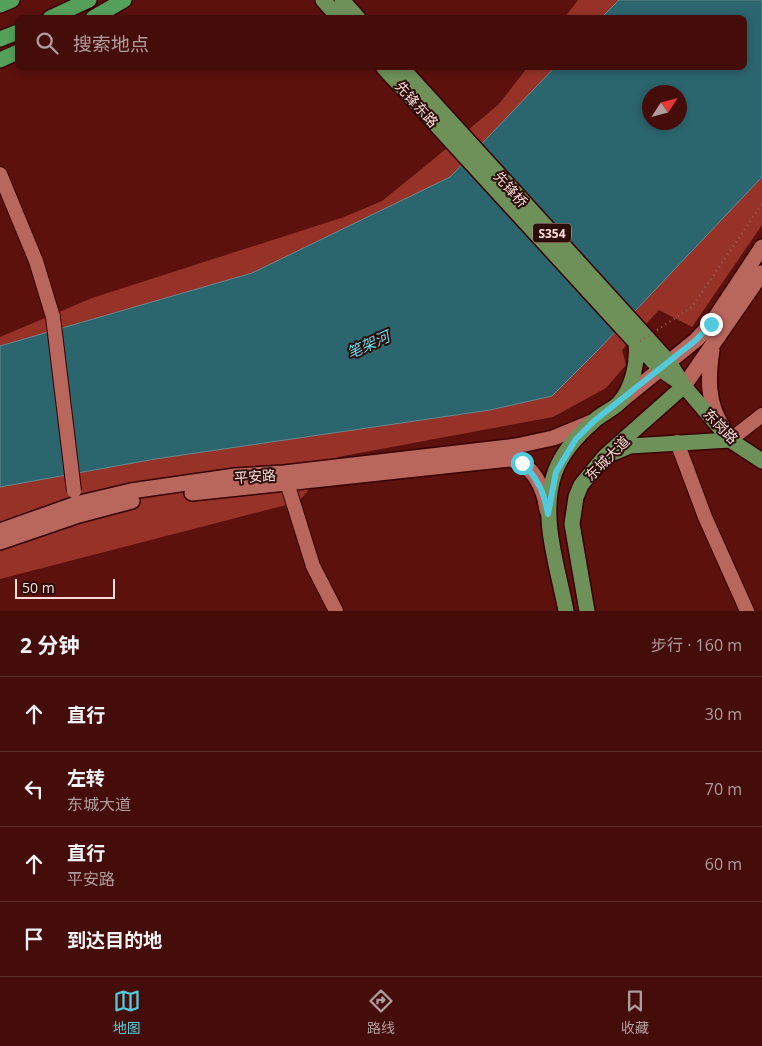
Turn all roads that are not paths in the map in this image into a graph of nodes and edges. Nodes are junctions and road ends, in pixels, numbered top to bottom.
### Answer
1 (12, 0) edge
2 (89, 0) edge
3 (124, 0) edge
4 (323, 0) edge
5 (342, 0) edge
6 (0, 6) edge
7 (56, 15) edge
8 (98, 15) edge
9 (336, 15) edge
10 (355, 15) edge
11 (15, 33) edge
12 (0, 40) edge
13 (15, 53) edge
14 (0, 60) edge
15 (386, 70) edge
16 (404, 70) edge
17 (454, 136) junction
18 (0, 174) edge
19 (762, 247) edge
20 (762, 273) edge
21 (643, 338) junction
22 (696, 340) junction
23 (713, 344) junction
24 (664, 366) junction
25 (684, 386) junction
26 (619, 403) junction
27 (762, 415) edge
28 (594, 421) junction
29 (730, 440) junction
30 (677, 442) junction
31 (605, 456) junction
32 (762, 461) edge
33 (286, 479) junction
34 (77, 503) junction
35 (548, 514) junction
36 (0, 531) edge
37 (0, 542) edge
38 (336, 611) edge
39 (566, 611) edge
40 (588, 611) edge
41 (747, 611) edge

1 - 6 highway
2 - 7 highway
3 - 8 highway
4 - 9 main road
5 - 10 main road
11 - 12 highway
13 - 14 highway
15 - 17 main road, 先锋东路 / S354
16 - 17 main road, 先锋东路 / S354
17 - 21 main road, 先锋桥 / S354
18 - 34 street, bridge
19 - 22 street
20 - 23 street
21 - 22 street
21 - 24 main road, 东岗路 / S354
21 - 26 main road
22 - 24 street
23 - 25 street
23 - 29 street
24 - 25 main road, 东岗路 / S354
24 - 26 street
25 - 29 main road, 东岗路 / S354
25 - 31 main road, 东城大道
26 - 28 main road
27 - 29 street
28 - 33 street, 平安路
28 - 35 main road
29 - 30 main road
29 - 32 main road, 东岗路 / S354
30 - 31 main road
30 - 41 street
31 - 40 main road, 东城大道
33 - 34 street, 平安路
33 - 35 street, 平安路
33 - 38 street
34 - 36 street, 平安路
34 - 37 street, 平安路
35 - 39 main road

